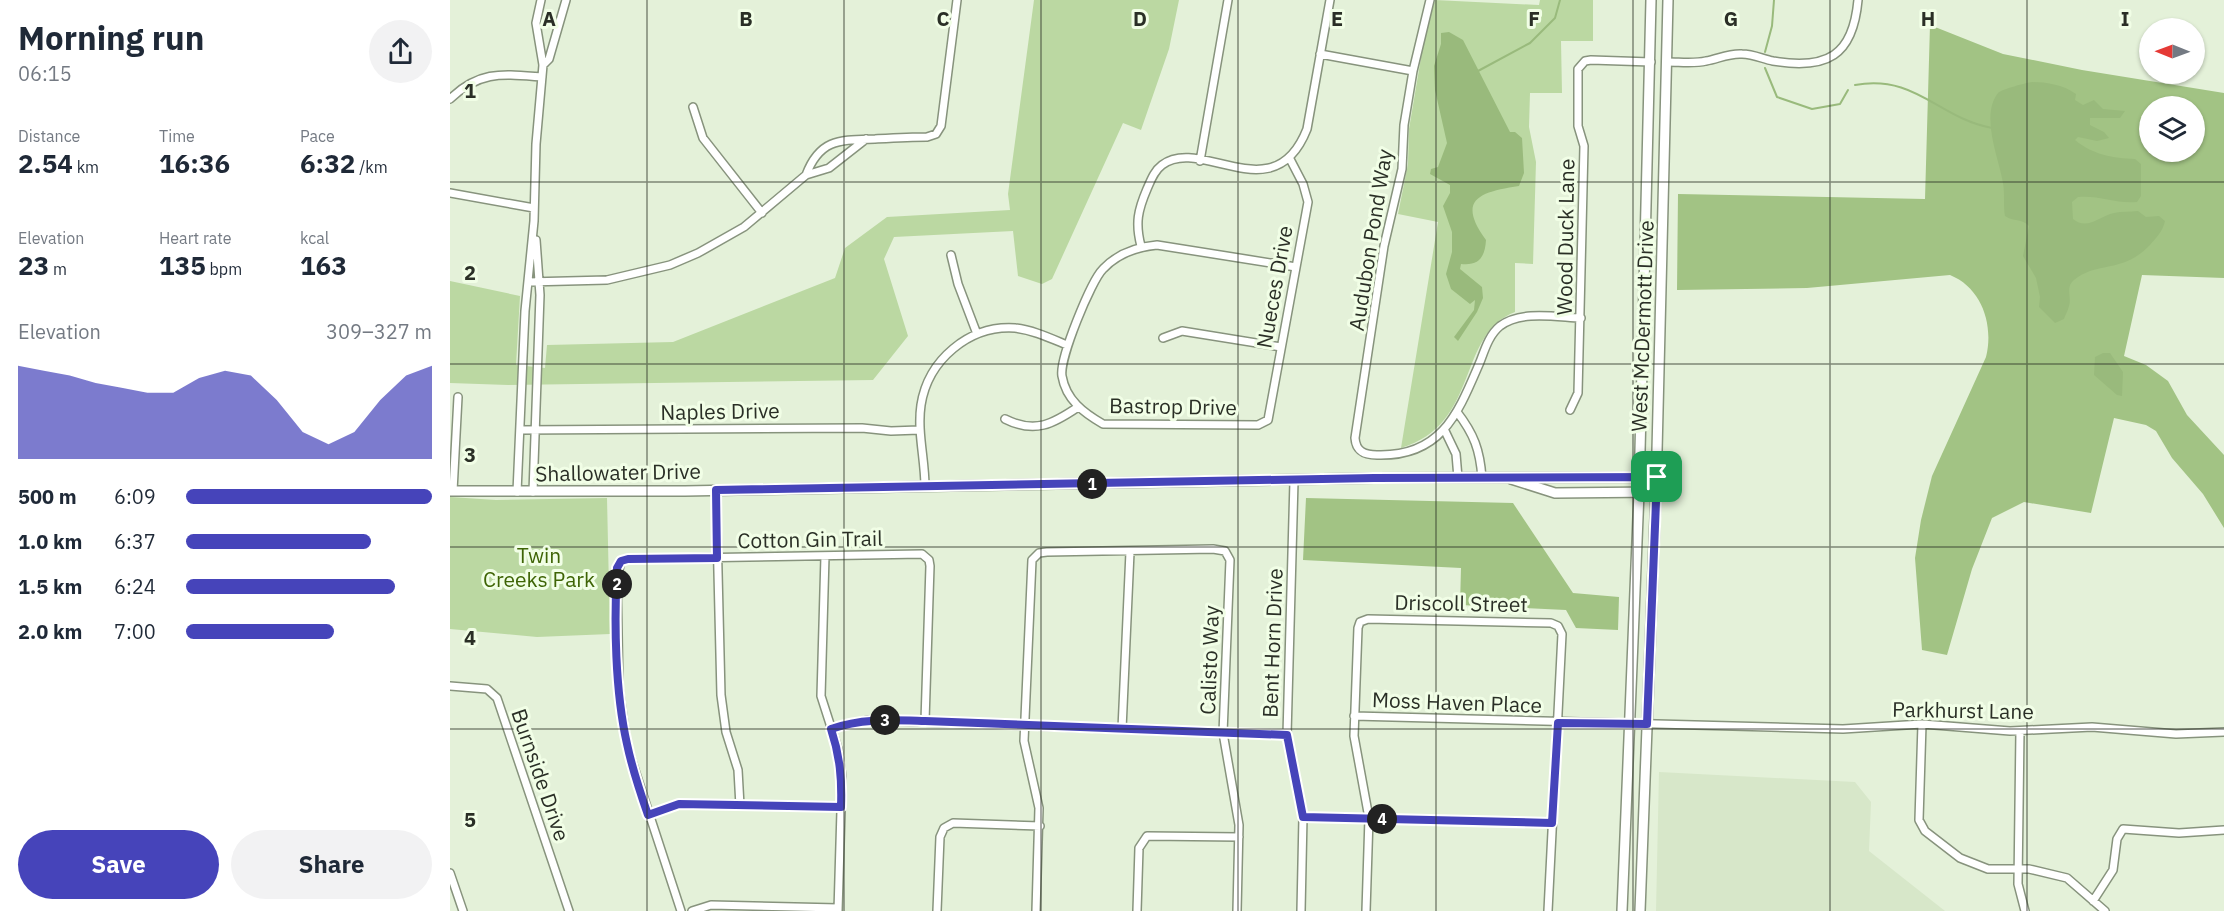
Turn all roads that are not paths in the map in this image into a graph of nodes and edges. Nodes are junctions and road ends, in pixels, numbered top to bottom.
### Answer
1 (541, 0) edge
2 (567, 0) edge
3 (957, 0) edge
4 (1228, 0) edge
5 (1330, 0) edge
6 (1430, 0) edge
7 (1651, 0) edge
8 (1668, 0) edge
9 (1858, 0) edge
10 (1320, 54) junction
11 (1651, 62) junction
12 (1668, 62) junction
13 (543, 65) junction
14 (1413, 71) junction
15 (542, 77) junction
16 (450, 99) edge
17 (693, 106) dead end
18 (866, 139) junction
19 (1290, 159) junction
20 (1200, 161) junction
21 (806, 175) junction
22 (450, 193) edge
23 (534, 208) junction
24 (762, 213) junction
25 (534, 221) junction
26 (1141, 246) junction
27 (951, 255) dead end
28 (1296, 267) junction
29 (528, 282) junction
30 (539, 283) junction
31 (1581, 318) junction
32 (976, 334) junction
33 (1163, 338) dead end
34 (1067, 345) junction
35 (1281, 347) junction
36 (522, 373) junction
37 (537, 374) junction
38 (458, 397) dead end
39 (1078, 407) junction
40 (1570, 410) dead end
41 (1457, 412) junction
42 (1005, 419) dead end
43 (1266, 423) joint
44 (520, 430) junction
45 (919, 430) junction
46 (535, 431) junction
47 (1445, 431) junction
48 (1640, 476) junction
49 (1506, 477) junction
50 (1580, 477) junction
51 (1657, 477) junction
52 (1458, 478) junction
53 (1482, 478) junction
54 (1294, 481) junction
55 (925, 487) junction
56 (716, 490) junction
57 (452, 491) edge
58 (517, 492) junction
59 (533, 492) junction
60 (1639, 492) junction
61 (1656, 492) junction
62 (1564, 493) junction
63 (1130, 552) junction
64 (825, 556) junction
65 (717, 558) junction
66 (1636, 565) junction
67 (1654, 565) junction
68 (450, 686) edge
69 (1354, 717) junction
70 (925, 721) junction
71 (1558, 723) junction
72 (1630, 723) junction
73 (1647, 724) junction
74 (1922, 724) junction
75 (1023, 725) junction
76 (831, 729) junction
77 (1122, 729) junction
78 (2020, 731) junction
79 (2224, 732) edge
80 (1223, 733) junction
81 (1287, 735) junction
82 (740, 806) junction
83 (841, 807) junction
84 (648, 815) junction
85 (1303, 817) junction
86 (1369, 818) junction
87 (1552, 823) junction
88 (1040, 826) junction
89 (2224, 830) edge
90 (1239, 837) junction
91 (2018, 870) junction
92 (450, 873) edge
93 (1623, 889) junction
94 (1641, 890) junction
95 (2093, 901) junction
96 (838, 909) edge
97 (463, 911) edge
98 (569, 911) edge
99 (681, 911) edge
100 (692, 911) edge
101 (937, 911) edge
102 (1036, 911) edge
103 (1137, 911) edge
104 (1237, 911) edge
105 (1301, 911) edge
106 (1366, 911) edge
107 (1548, 911) edge
108 (1622, 911) edge
109 (1640, 911) edge
110 (2025, 911) edge
111 (2105, 911) edge

1 - 13 street
2 - 13 street
3 - 18 street
4 - 20 street
5 - 10 street
6 - 14 street, Audubon Pond Way
7 - 11 main road, West McDermott Drive
8 - 12 main road, West McDermott Drive
9 - 12 street
10 - 14 street
10 - 19 street
11 - 12 main road
11 - 31 street, Wood Duck Lane
11 - 48 main road, West McDermott Drive
12 - 51 main road, West McDermott Drive
13 - 15 street
14 - 47 street, Audubon Pond Way
15 - 16 street
15 - 23 street
17 - 24 street
18 - 21 street
18 - 21 street
19 - 20 street
19 - 28 street, Nueces Drive
20 - 26 street
21 - 24 street
22 - 23 street
23 - 25 street
24 - 30 street
25 - 29 street
25 - 30 street
26 - 28 street
26 - 34 street, Bastrop Drive
27 - 32 street
28 - 35 street, Nueces Drive
29 - 30 street
29 - 36 street
30 - 37 street
31 - 40 street, Wood Duck Lane
31 - 41 street
32 - 34 street
32 - 45 street
33 - 35 street
34 - 39 street, Bastrop Drive
35 - 43 street, Nueces Drive
36 - 37 street
36 - 44 street
37 - 46 street
38 - 57 street
39 - 42 street
39 - 43 street, Bastrop Drive
41 - 47 street
41 - 53 street
44 - 46 street, Naples Drive
44 - 58 street
45 - 46 street, Naples Drive
45 - 55 street
46 - 59 street
47 - 52 street
48 - 50 main road, Shallowater Drive
48 - 51 main road, Shallowater Drive
48 - 60 main road, West McDermott Drive
49 - 50 main road, Shallowater Drive
49 - 53 main road, Shallowater Drive
49 - 62 main road, Shallowater Drive
50 - 62 main road
51 - 61 main road, West McDermott Drive
52 - 53 main road, Shallowater Drive
52 - 54 main road, Shallowater Drive
54 - 55 main road, Shallowater Drive
54 - 81 street, Bent Horn Drive
55 - 56 main road, Shallowater Drive
56 - 59 main road, Shallowater Drive
56 - 65 street
57 - 58 main road, Shallowater Drive
58 - 59 main road, Shallowater Drive
60 - 61 main road, Shallowater Drive
60 - 62 main road, Shallowater Drive
60 - 66 main road, West McDermott Drive
61 - 67 main road, West McDermott Drive
63 - 75 street
63 - 77 street
63 - 80 street, Calisto Way
64 - 65 street, Cotton Gin Trail
64 - 70 street, Cotton Gin Trail
64 - 76 street
65 - 82 street
65 - 84 street, Cotton Gin Trail
66 - 67 main road
66 - 72 main road, West McDermott Drive
67 - 73 main road, West McDermott Drive
68 - 98 street, Burnside Drive
69 - 71 street, Moss Haven Place
69 - 71 street, Driscoll Street
69 - 86 street
70 - 75 street
70 - 76 street
71 - 72 street, Moss Haven Place
71 - 87 street
72 - 73 street, Parkhurst Lane
72 - 93 main road, West McDermott Drive
73 - 74 street, Parkhurst Lane
73 - 94 main road, West McDermott Drive
74 - 78 street, Parkhurst Lane
74 - 91 street
75 - 77 street
75 - 88 street
76 - 83 street
77 - 80 street
78 - 79 street, Parkhurst Lane
78 - 91 street
80 - 81 street
80 - 90 street, Calisto Way
81 - 85 street, Bent Horn Drive
82 - 83 street
82 - 84 street
83 - 96 street
84 - 99 street
85 - 86 street
85 - 105 street, Bent Horn Drive
86 - 87 street
86 - 106 street
87 - 107 street
88 - 101 street
88 - 102 street
89 - 95 street
90 - 103 street
90 - 104 street, Calisto Way
91 - 95 street
91 - 110 street
92 - 97 street
93 - 94 main road
93 - 108 main road, West McDermott Drive
94 - 109 main road, West McDermott Drive
95 - 111 street
96 - 100 street

